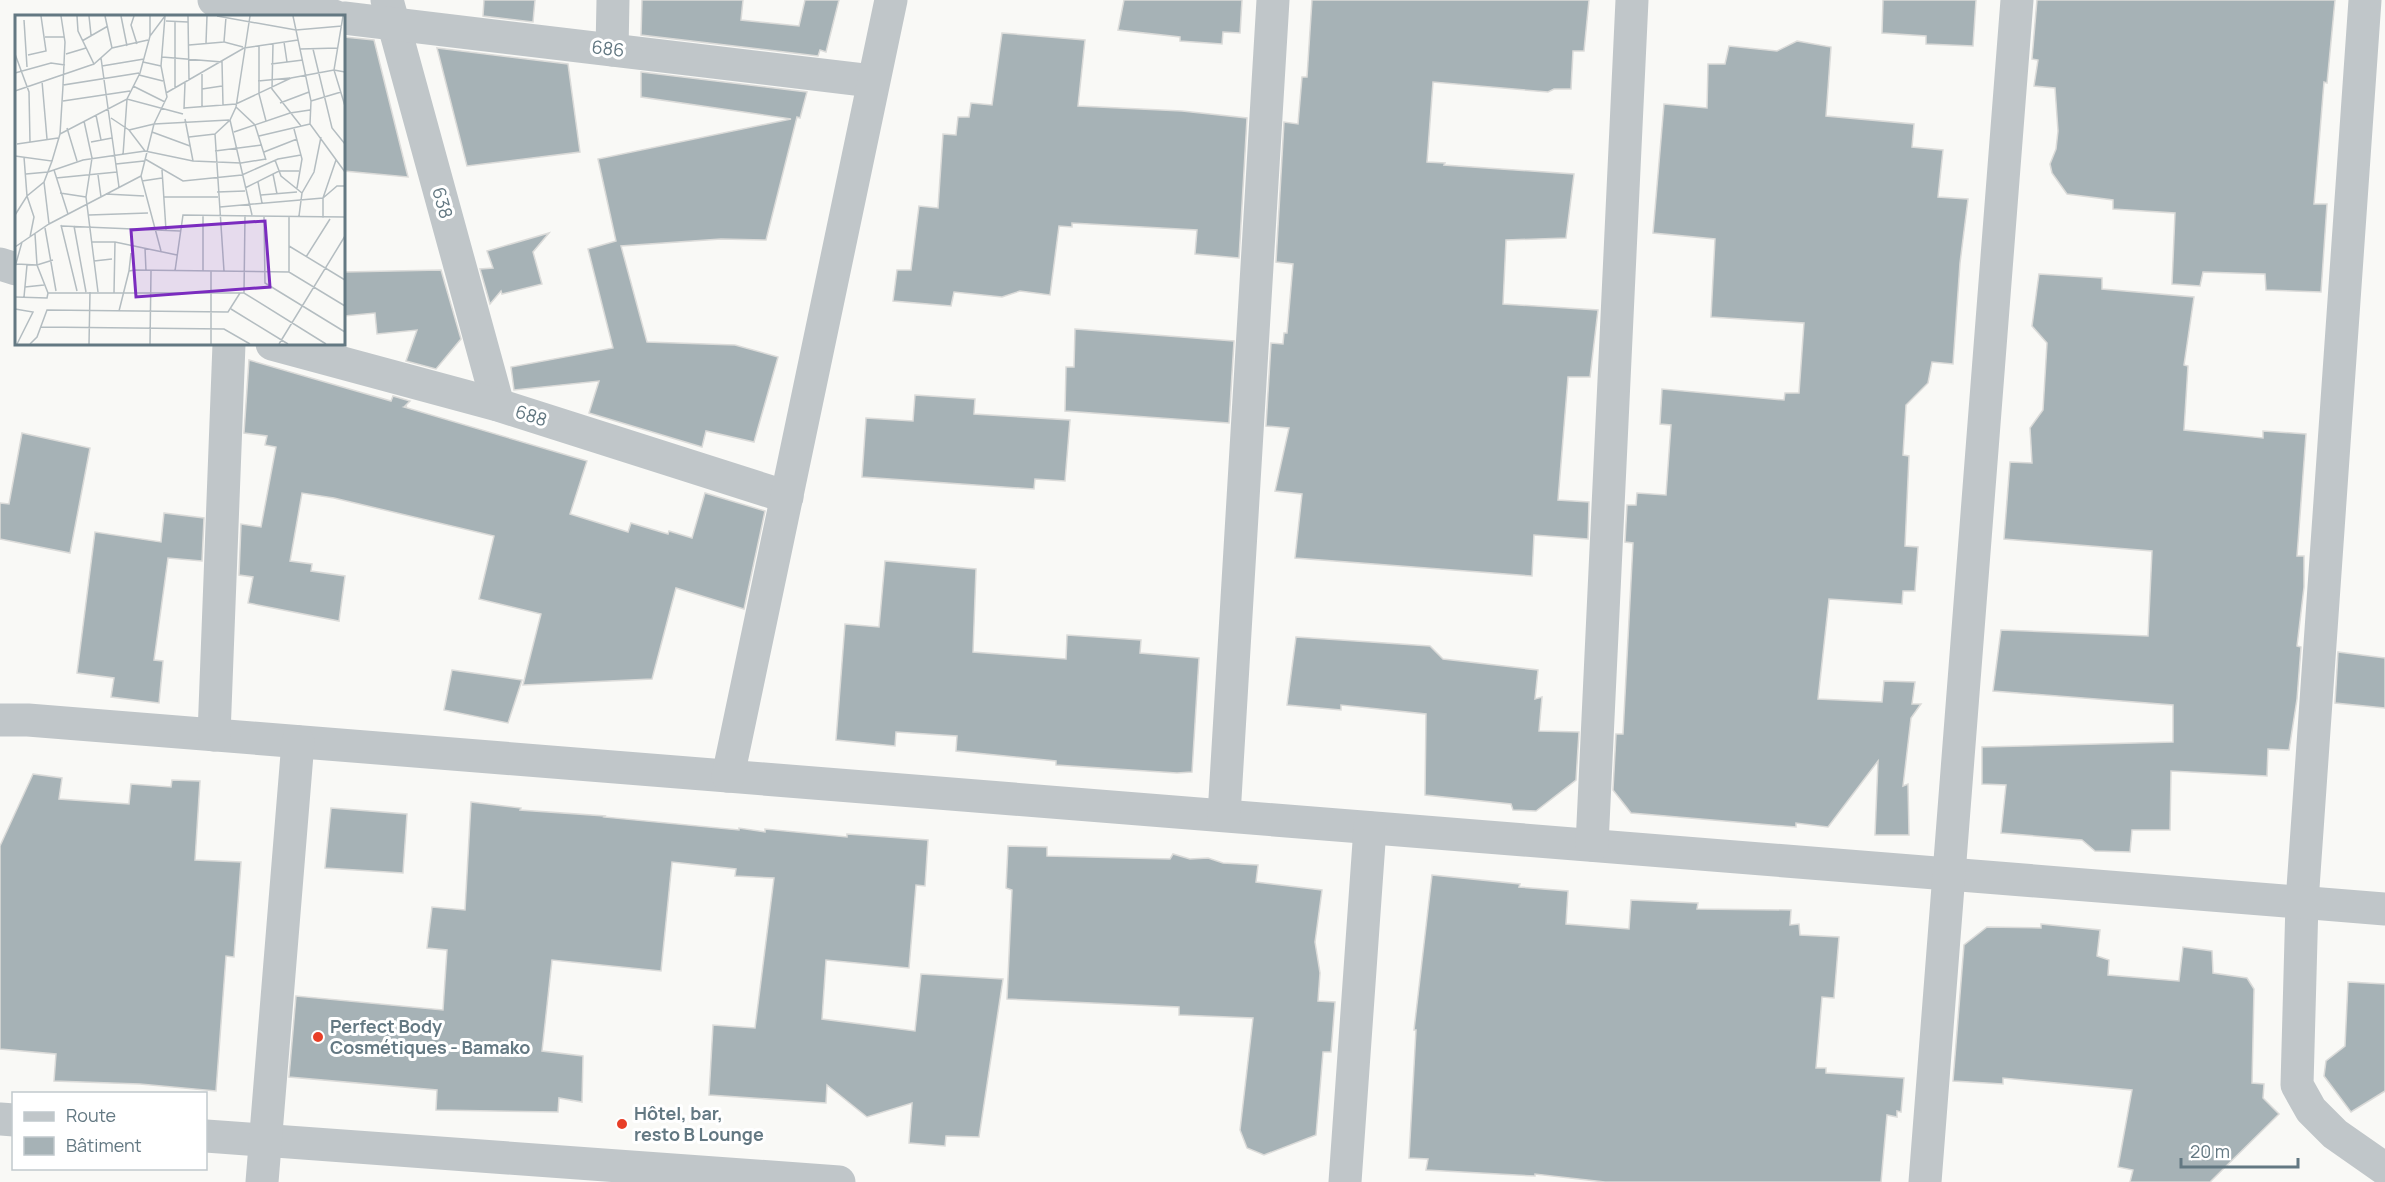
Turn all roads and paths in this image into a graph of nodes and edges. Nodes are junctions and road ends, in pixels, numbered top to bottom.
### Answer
1 (214, 0) edge
2 (613, 0) edge
3 (891, 0) edge
4 (1273, 0) edge
5 (1632, 0) edge
6 (2017, 0) edge
7 (2365, 0) edge
8 (389, 12) edge
9 (326, 15) edge
10 (345, 18) edge
11 (612, 50) junction
12 (872, 81) junction
13 (0, 264) edge
14 (15, 269) edge
15 (229, 345) edge
16 (276, 345) edge
17 (498, 405) junction
18 (787, 497) junction
19 (0, 720) edge
20 (214, 735) junction
21 (298, 742) junction
22 (728, 776) junction
23 (1224, 816) junction
24 (1370, 828) junction
25 (1592, 845) junction
26 (1949, 874) junction
27 (2302, 902) junction
28 (2385, 909) edge
29 (207, 1136) edge
30 (266, 1140) junction
31 (2385, 1169) edge
32 (262, 1182) edge
33 (839, 1182) edge
34 (1345, 1182) edge
35 (1924, 1182) edge

1 - 9 street
2 - 11 street
3 - 12 street
4 - 23 street
5 - 25 street
6 - 26 street
7 - 27 street
8 - 10 street, 686
8 - 11 street, 686
8 - 17 street, 638
11 - 12 street, 686
12 - 18 street
13 - 14 street
15 - 20 street
16 - 17 street, 688
17 - 18 street, 688
18 - 22 street
19 - 20 street
20 - 21 street
21 - 22 street
21 - 30 street
22 - 23 street
23 - 24 street
24 - 25 street
24 - 34 street
25 - 26 street
26 - 27 street
26 - 35 street
27 - 28 street
27 - 31 street
29 - 30 street
30 - 32 street
30 - 33 street

